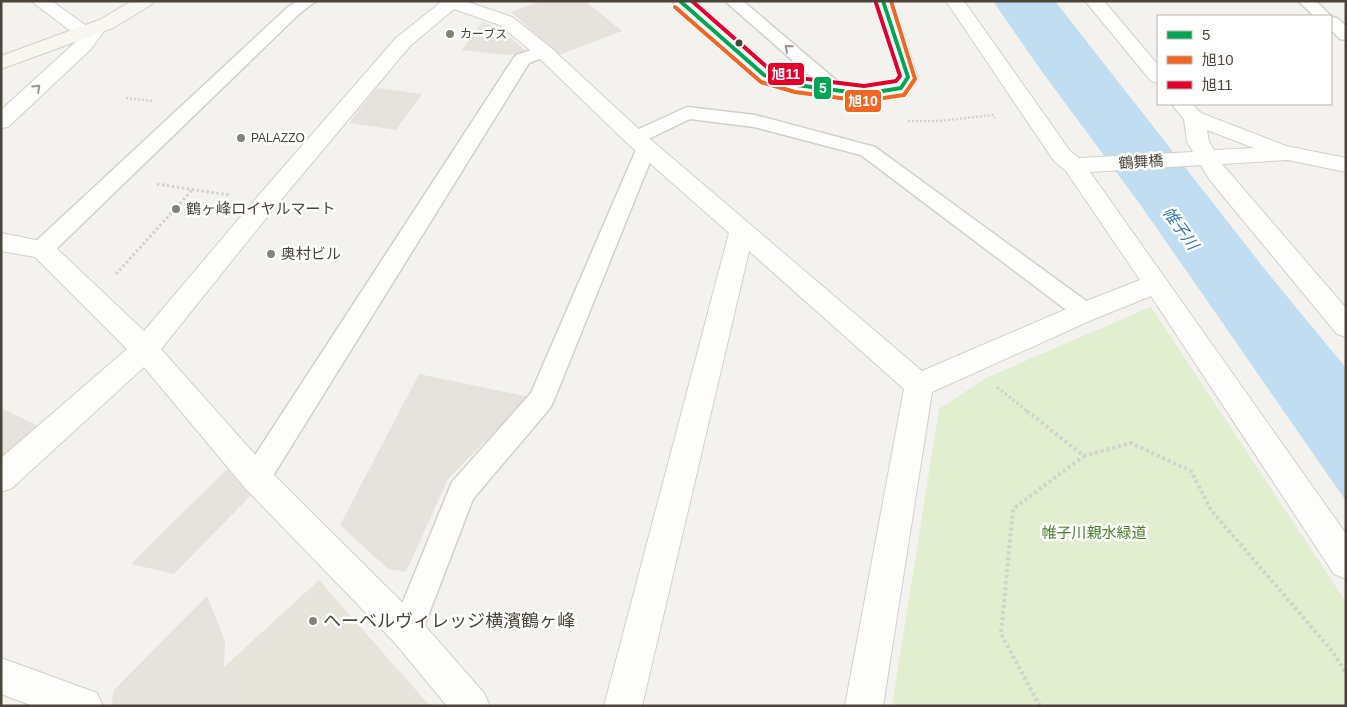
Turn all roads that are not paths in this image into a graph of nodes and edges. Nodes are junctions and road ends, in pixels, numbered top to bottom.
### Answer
1 (40, 1) edge
2 (145, 1) edge
3 (308, 1) edge
4 (680, 1) edge
5 (733, 1) edge
6 (883, 1) edge
7 (955, 1) edge
8 (1094, 1) edge
9 (1306, 1) edge
10 (451, 2) edge
11 (1322, 15) edge
12 (1332, 23) edge
13 (91, 30) junction
14 (1346, 35) edge
15 (543, 51) junction
16 (1, 63) edge
17 (1157, 76) edge
18 (838, 92) junction
19 (1188, 111) edge
20 (1, 122) edge
21 (641, 143) junction
22 (1288, 153) junction
23 (1200, 157) junction
24 (1081, 166) junction
25 (1346, 166) edge
26 (742, 231) junction
27 (1, 242) edge
28 (42, 249) junction
29 (1156, 284) junction
30 (1086, 312) junction
31 (1345, 326) edge
32 (145, 349) junction
33 (919, 386) junction
34 (1, 478) edge
35 (256, 478) junction
36 (1346, 563) edge
37 (407, 631) junction
38 (1, 676) edge
39 (84, 706) edge
40 (471, 706) edge
41 (623, 706) edge
42 (864, 706) edge

1 - 13 street
2 - 13 street
3 - 28 lane
4 - 18 lane
18 -> 5 lane
6 - 18 lane
7 - 24 street
8 - 17 street
9 - 11 lane
10 - 15 street
10 - 32 street
12 - 14 lane
13 - 16 street
20 -> 13 street
15 - 21 street
15 - 35 lane
19 - 22 street
19 - 23 street
21 - 26 street
21 - 30 lane
21 - 37 lane
22 - 23 street, 鶴舞橋
22 - 25 street
23 - 24 street, 鶴舞橋
23 - 31 street
24 - 29 street
26 - 33 street
26 - 41 street
27 - 28 street
28 - 32 street
29 - 30 street
29 - 36 street
30 - 33 street
32 - 34 street
32 - 35 street
33 - 42 street
35 - 37 street
37 - 40 street
38 - 39 street

